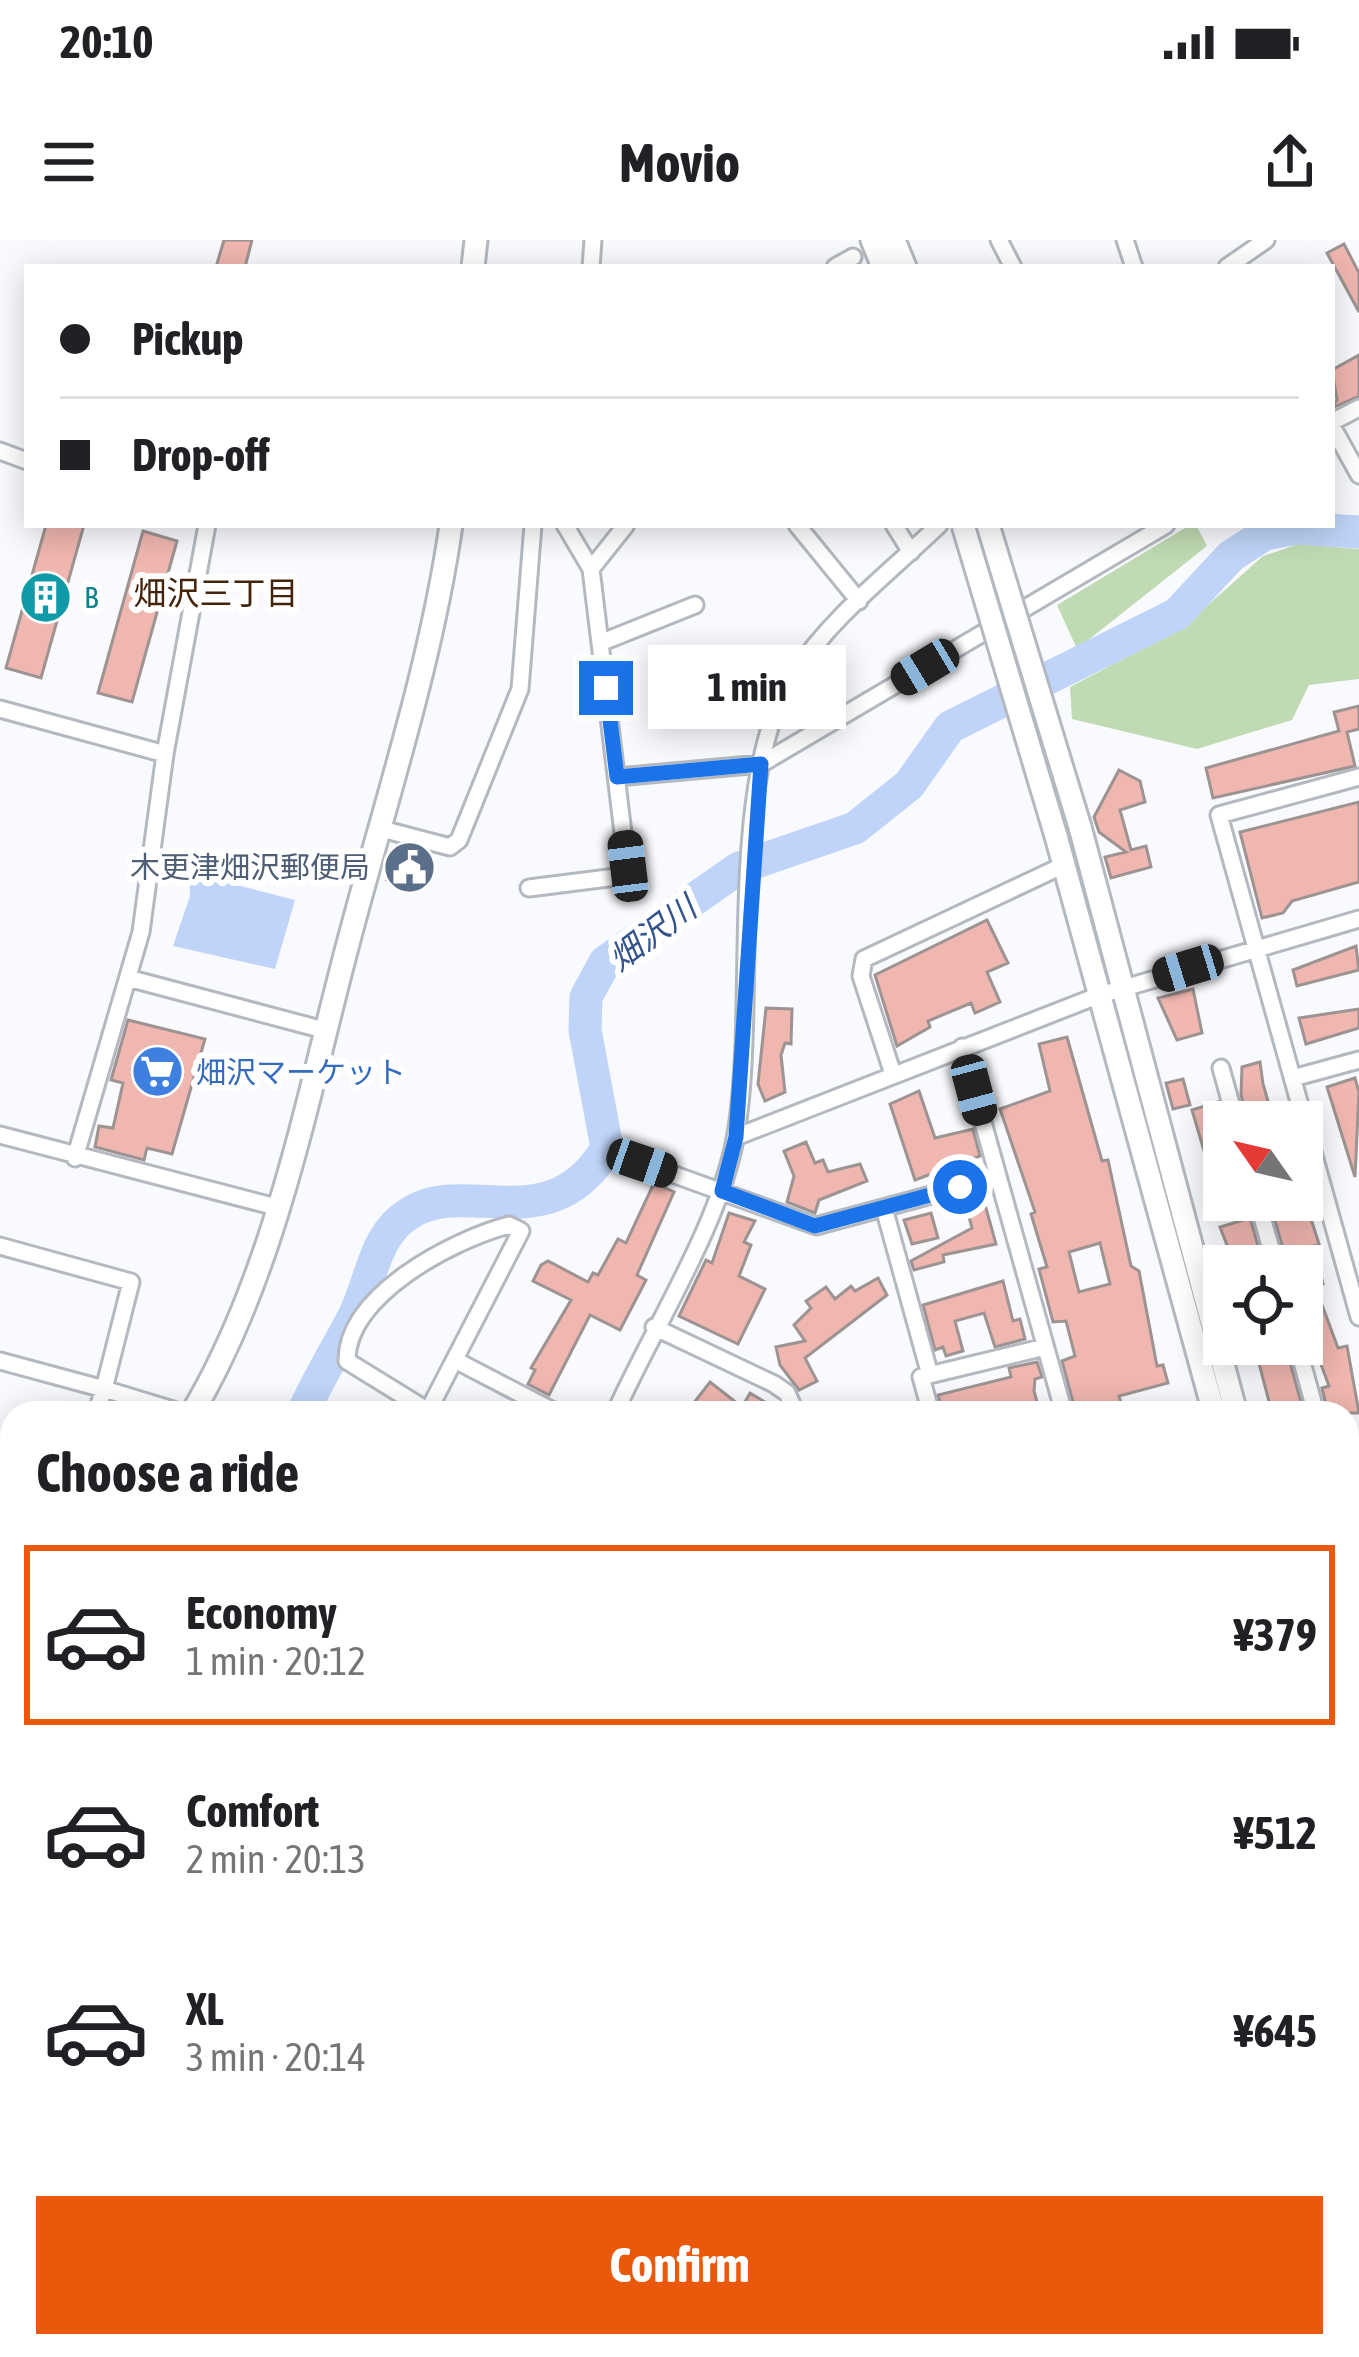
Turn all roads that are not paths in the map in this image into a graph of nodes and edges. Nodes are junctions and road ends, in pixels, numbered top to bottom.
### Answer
1 (1266, 240) edge
2 (854, 257) dead end
3 (1246, 262) edge
4 (841, 264) edge
5 (1335, 431) edge
6 (1359, 475) edge
7 (206, 528) edge
8 (450, 528) edge
9 (533, 528) edge
10 (568, 528) edge
11 (624, 528) edge
12 (799, 528) edge
13 (895, 528) edge
14 (936, 528) edge
15 (964, 528) edge
16 (989, 528) edge
17 (1161, 528) edge
18 (911, 552) junction
19 (591, 569) junction
20 (859, 601) junction
21 (695, 605) dead end
22 (600, 643) junction
23 (0, 709) edge
24 (165, 754) junction
25 (761, 764) junction
26 (617, 777) junction
27 (1359, 777) edge
28 (379, 828) junction
29 (1064, 865) junction
30 (529, 888) dead end
31 (1359, 919) edge
32 (1257, 947) junction
33 (128, 978) junction
34 (1108, 993) junction
35 (324, 1030) junction
36 (962, 1046) junction
37 (1359, 1060) edge
38 (1221, 1068) dead end
39 (893, 1074) junction
40 (1293, 1078) junction
41 (1230, 1101) edge
42 (0, 1135) edge
43 (736, 1137) junction
44 (75, 1158) junction
45 (642, 1163) dead end
46 (998, 1177) junction
47 (722, 1191) junction
48 (276, 1207) junction
49 (884, 1208) junction
50 (0, 1246) edge
51 (1359, 1317) edge
52 (654, 1327) junction
53 (1045, 1347) junction
54 (455, 1360) junction
55 (0, 1361) edge
56 (1303, 1365) edge
57 (930, 1375) junction
58 (104, 1389) junction
59 (100, 1401) edge
60 (146, 1401) edge
61 (195, 1401) edge
62 (410, 1401) edge
63 (433, 1401) edge
64 (534, 1401) edge
65 (620, 1401) edge
66 (787, 1401) edge
67 (928, 1401) edge
68 (1061, 1401) edge
69 (1211, 1401) edge
70 (1232, 1401) edge
71 (1313, 1401) edge

1 - 3 street
2 - 4 street
5 - 6 street
7 - 24 street
8 - 28 street
9 - 28 street
10 - 19 street
11 - 19 street
12 - 20 street
13 - 18 street
14 - 18 street
15 - 29 street, bridge
16 - 34 street, bridge
17 - 25 street
18 - 20 street
19 - 22 street
20 - 25 street
21 - 22 street
22 - 26 street
23 - 24 street
24 - 33 street
25 - 26 street
25 - 43 street
26 - 30 street
27 - 32 street
28 - 35 street
29 - 34 street
29 - 39 street
31 - 32 street
32 - 34 street
32 - 40 street
33 - 35 street
33 - 44 street
34 - 36 street
34 - 69 street
34 - 70 street
35 - 48 street
36 - 39 street
36 - 46 street
37 - 40 street
38 - 41 street
39 - 43 street
40 - 51 street
42 - 44 street
43 - 47 street
44 - 48 street
45 - 47 street
46 - 49 street
46 - 53 street
47 - 49 street
47 - 52 street
48 - 61 street
49 - 57 street
50 - 58 street
52 - 65 street
52 - 66 street
53 - 57 street
53 - 68 street
54 - 62 street
54 - 63 street
54 - 64 street
55 - 58 street
56 - 71 street
57 - 67 street
58 - 59 street
58 - 60 street

